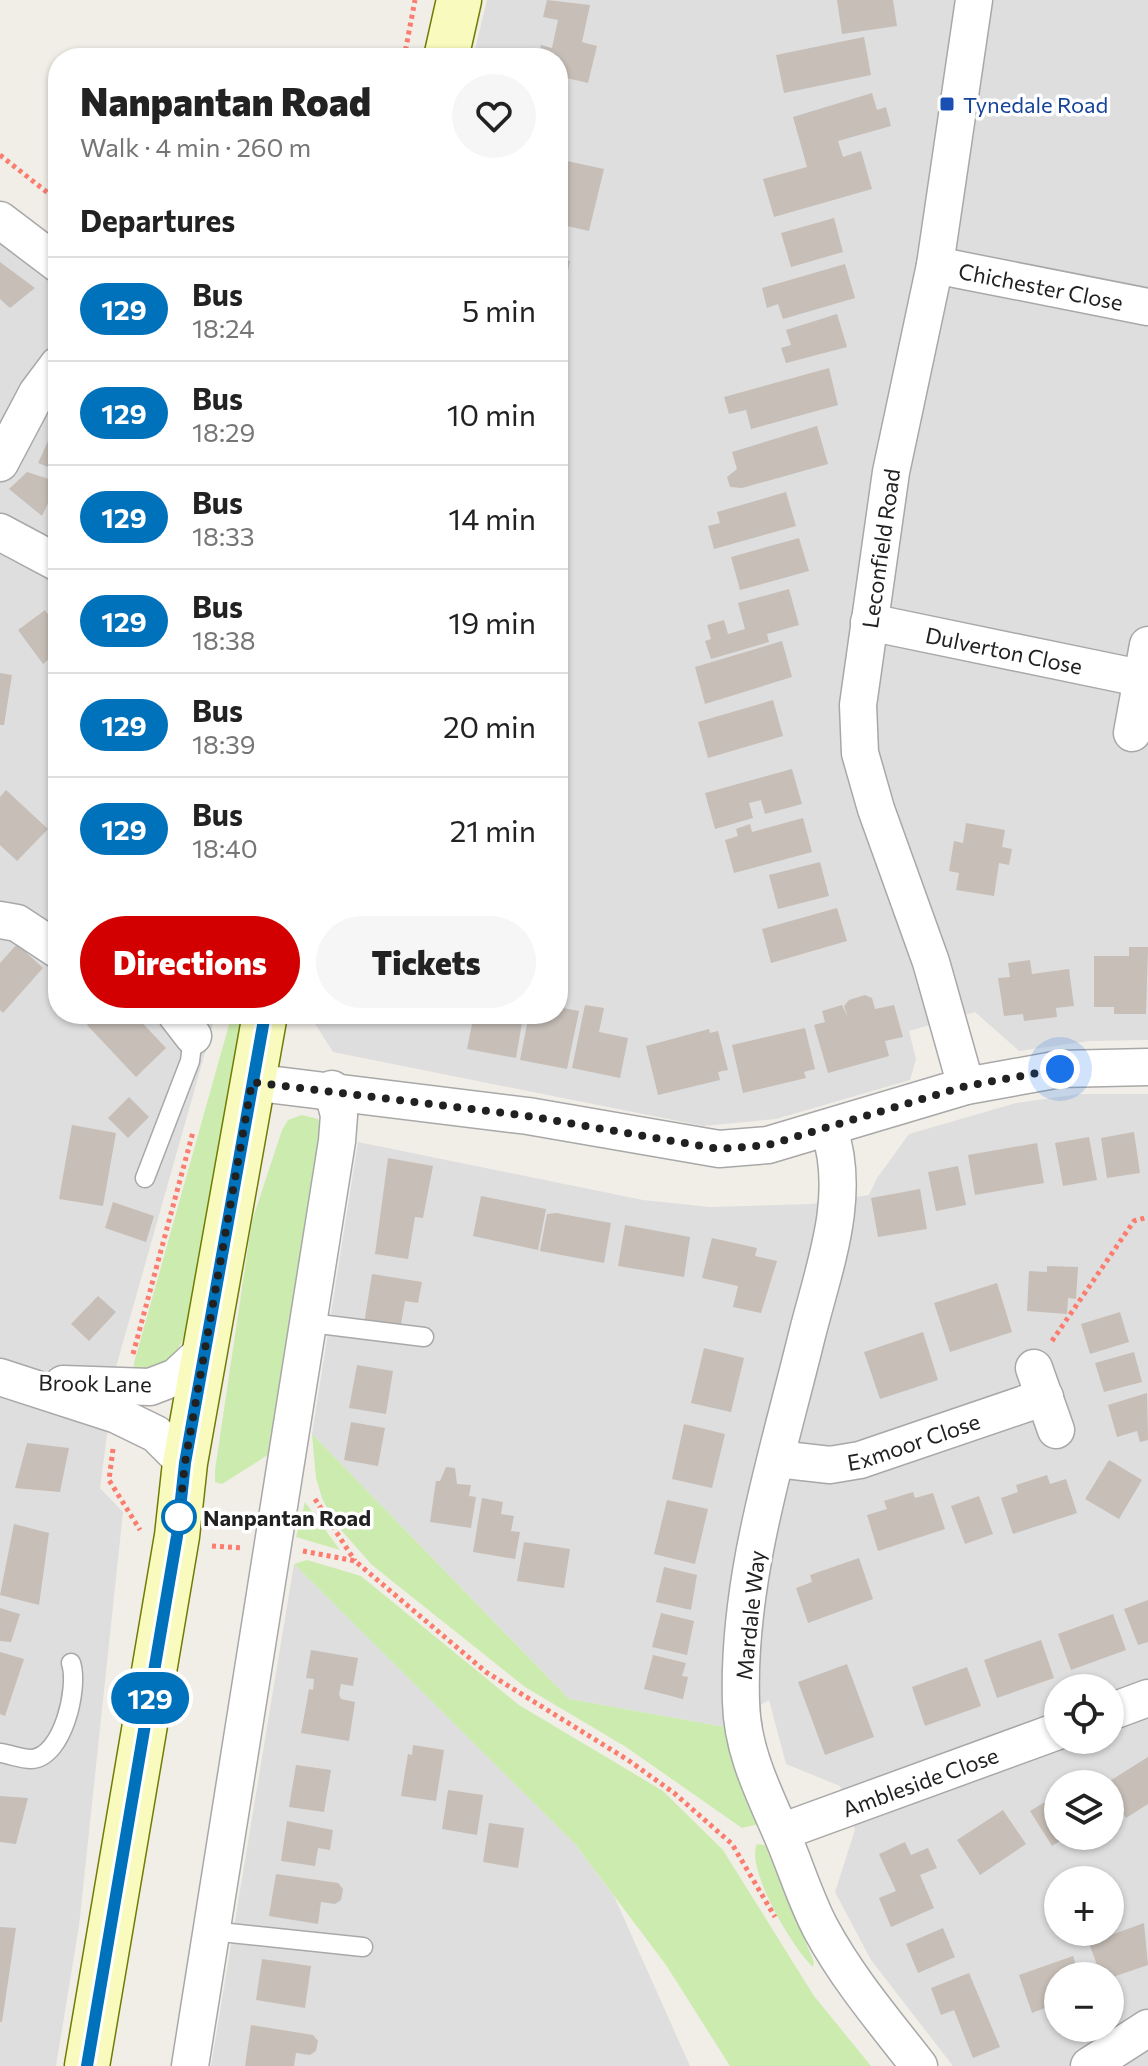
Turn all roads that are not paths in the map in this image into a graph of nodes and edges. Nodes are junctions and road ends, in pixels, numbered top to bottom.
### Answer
1 (459, 0) edge
2 (974, 0) edge
3 (448, 48) edge
4 (0, 220) edge
5 (48, 256) edge
6 (935, 265) junction
7 (1148, 307) edge
8 (48, 378) edge
9 (0, 463) edge
10 (0, 532) edge
11 (48, 558) edge
12 (869, 622) junction
13 (1144, 661) edge
14 (1132, 733) dead end
15 (0, 920) edge
16 (48, 943) edge
17 (263, 1024) edge
18 (185, 1025) edge
19 (1148, 1067) edge
20 (252, 1082) junction
21 (966, 1086) junction
22 (332, 1089) junction
23 (829, 1129) junction
24 (145, 1178) dead end
25 (311, 1323) junction
26 (424, 1337) dead end
27 (205, 1350) junction
28 (11, 1380) edge
29 (1045, 1398) road end
30 (121, 1401) junction
31 (777, 1459) junction
32 (185, 1463) junction
33 (71, 1663) dead end
34 (1148, 1698) edge
35 (1124, 1707) edge
36 (1044, 1736) edge
37 (0, 1753) edge
38 (781, 1832) junction
39 (211, 1931) junction
40 (363, 1947) dead end
41 (1148, 2028) edge
42 (87, 2066) edge
43 (190, 2066) edge
44 (919, 2066) edge
45 (1089, 2066) edge

1 - 3 street
2 - 6 street, Leconfield Road
4 - 5 street
6 - 7 street, Chichester Close
6 - 12 street, Leconfield Road
8 - 9 street
10 - 11 street
12 - 13 street, Dulverton Close
12 - 21 street, Leconfield Road
13 - 14 street, Dulverton Close
15 - 16 street
17 - 20 street
18 - 24 lane
19 - 21 street
20 - 22 street
20 - 27 street
21 - 23 street
22 - 23 street
22 - 25 street
23 - 31 street, Mardale Way
25 - 26 lane
25 - 39 street
27 - 30 street, Brook Lane
27 - 32 street
28 - 30 street, Brook Lane
29 - 31 street, Exmoor Close
30 - 32 street, Brook Lane
31 - 38 street, Mardale Way
32 - 42 street
33 - 37 lane
34 - 35 street
36 - 38 street, Ambleside Close
38 - 44 street, Mardale Way
39 - 40 lane
39 - 43 street
41 - 45 street

